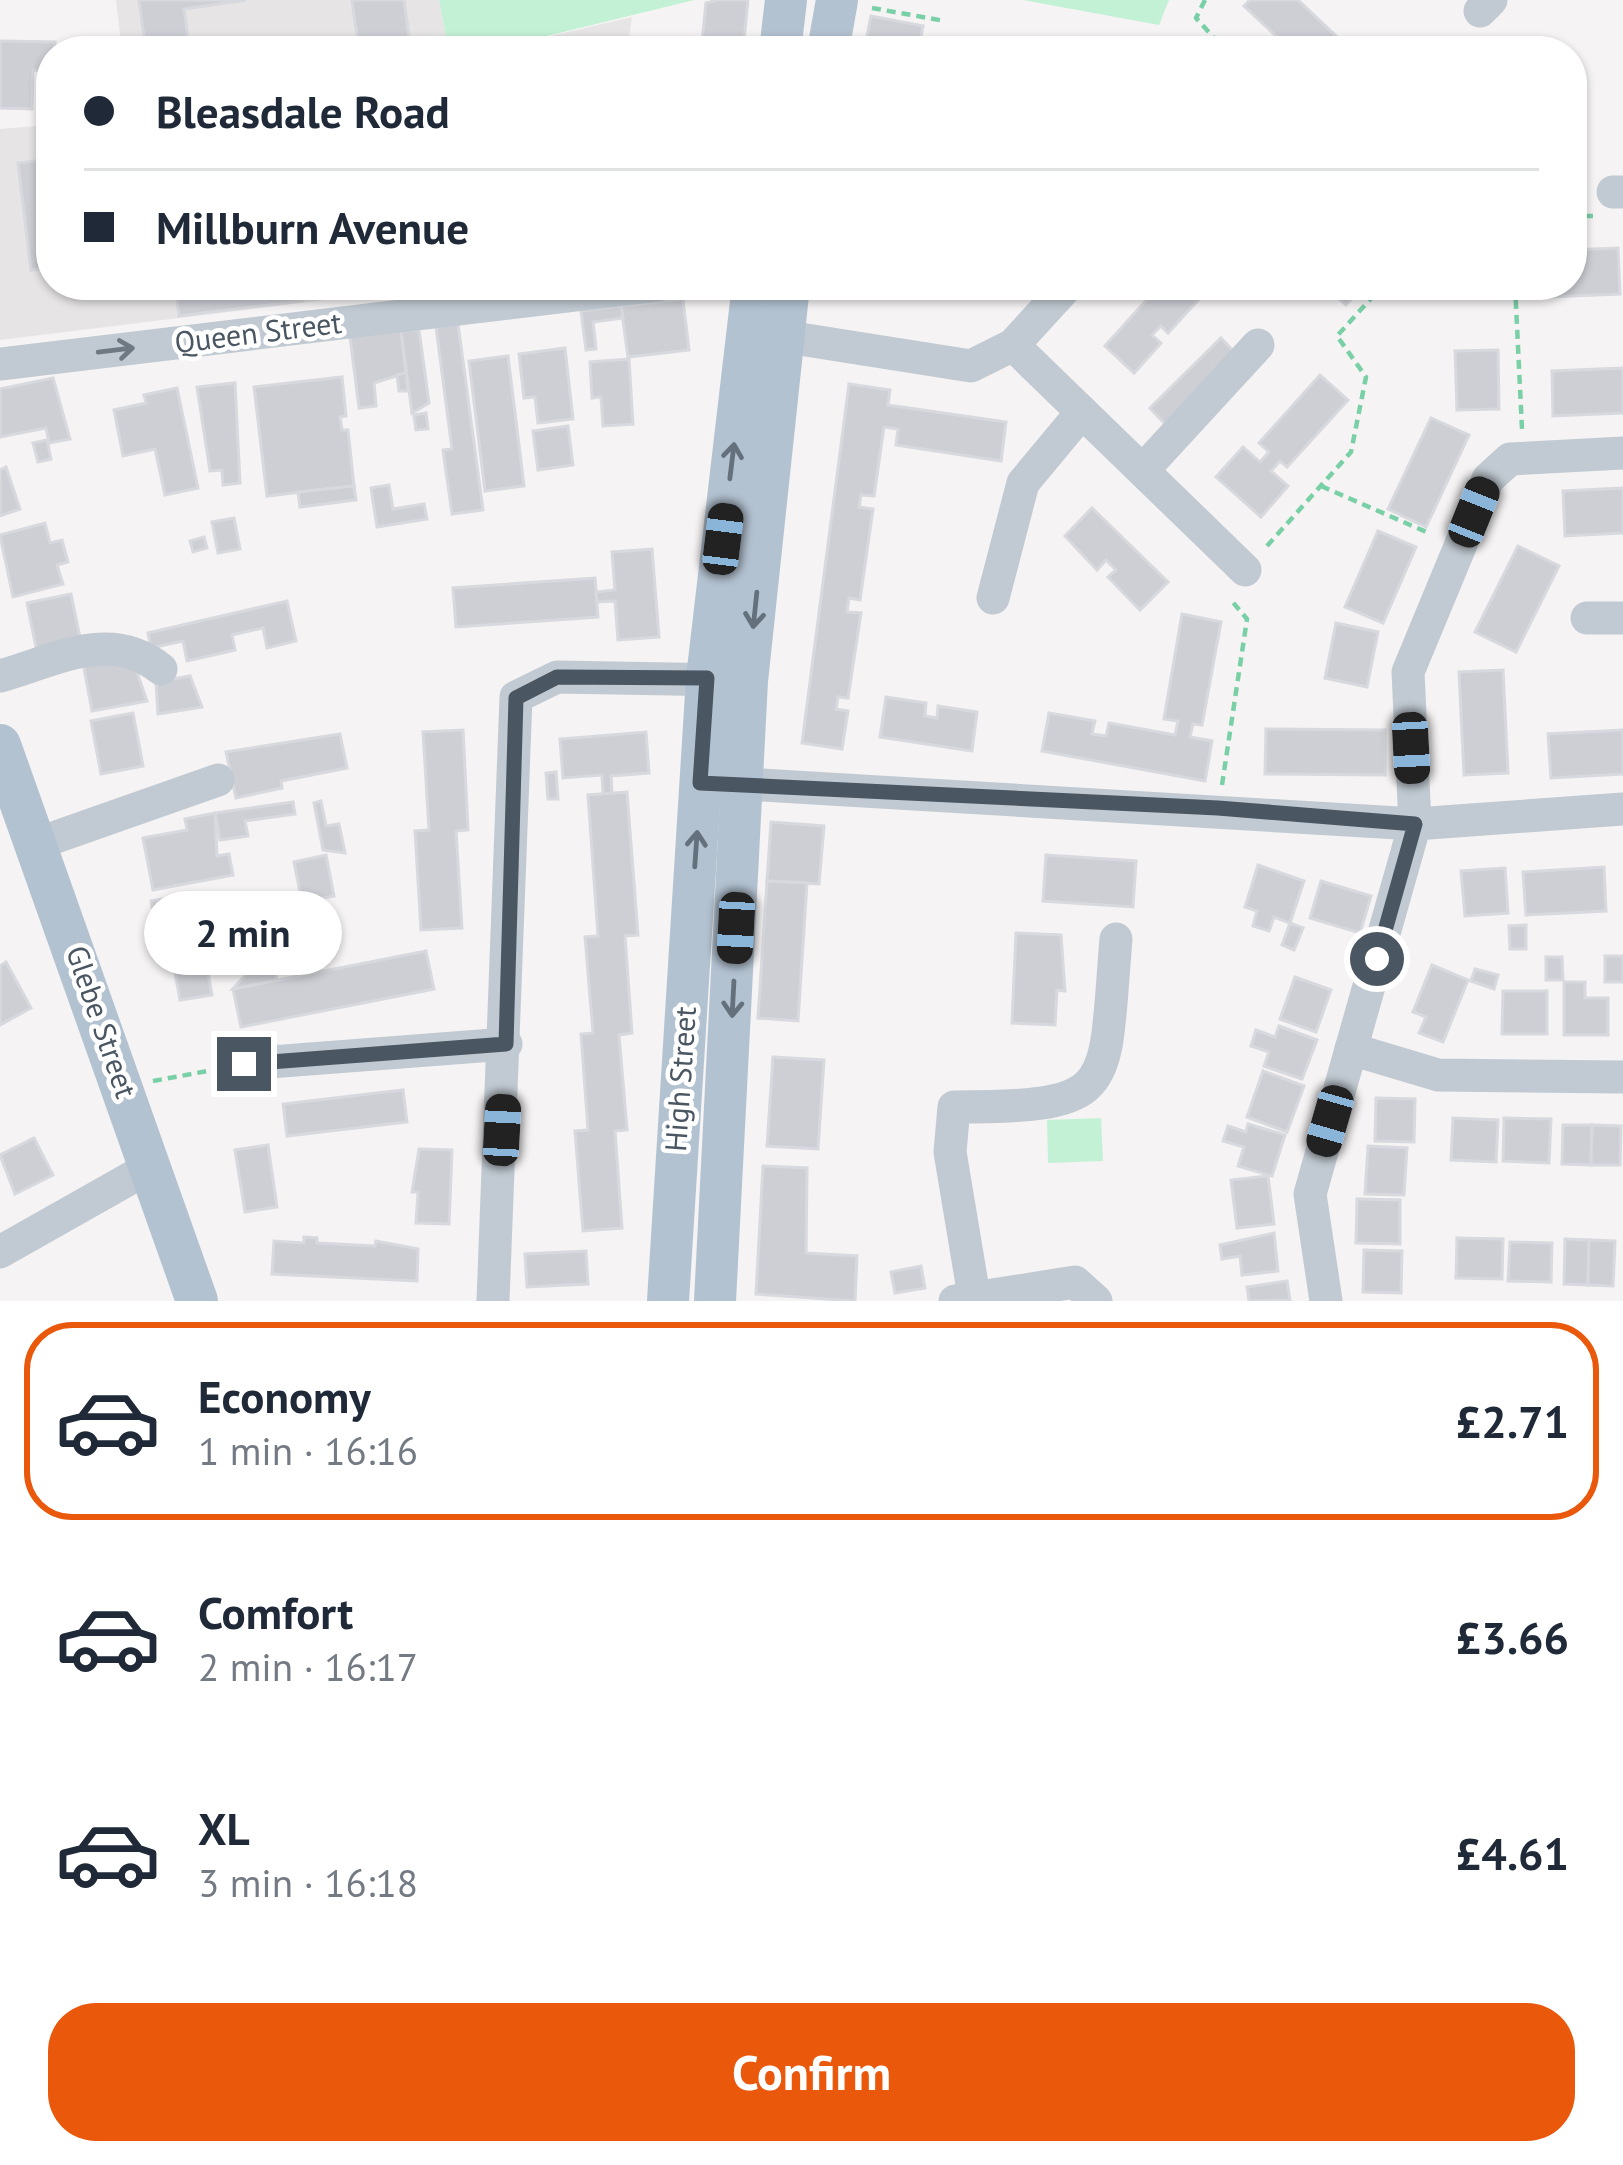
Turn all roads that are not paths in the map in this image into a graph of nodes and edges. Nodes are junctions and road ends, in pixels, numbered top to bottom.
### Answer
1 (786, 0) edge
2 (837, 0) edge
3 (782, 36) edge
4 (831, 36) edge
5 (533, 300) edge
6 (757, 300) edge
7 (782, 300) edge
8 (1054, 300) edge
9 (765, 333) junction
10 (1013, 345) junction
11 (1258, 345) dead end
12 (0, 364) edge
13 (1082, 412) junction
14 (1623, 453) edge
15 (1143, 470) junction
16 (1245, 570) road end
17 (993, 598) dead end
18 (1586, 618) dead end
19 (1623, 618) edge
20 (161, 669) dead end
21 (0, 676) edge
22 (727, 680) junction
23 (1, 750) edge
24 (218, 780) dead end
25 (700, 783) junction
26 (745, 784) junction
27 (1623, 809) edge
28 (1415, 824) junction
29 (39, 843) junction
30 (1116, 939) dead end
31 (506, 1044) junction
32 (1351, 1048) junction
33 (244, 1064) road end
34 (1623, 1077) edge
35 (152, 1166) junction
36 (0, 1252) edge
37 (964, 1298) edge
38 (197, 1301) edge
39 (493, 1301) edge
40 (668, 1301) edge
41 (715, 1301) edge
42 (1096, 1301) edge
43 (1326, 1301) edge

1 - 3 main road
2 - 4 main road
12 -> 5 street, Queen Street
6 - 9 main road, High Street
7 - 9 main road, High Street
8 - 10 street
9 - 10 street
9 - 22 main road, High Street
10 - 13 street
11 - 15 street
13 - 15 street
13 - 17 street
14 - 28 street
15 - 16 street
18 - 19 street
20 - 21 street
22 - 25 main road, High Street
22 - 26 main road, High Street
22 - 31 street
23 - 29 main road, Glebe Street
24 - 29 street
25 - 26 main road
40 -> 25 main road, High Street
26 - 28 street
26 -> 41 main road, High Street
27 - 28 street
28 - 32 street
29 - 35 main road, Glebe Street
30 - 37 street
31 - 33 street
31 - 39 street
32 - 34 street
32 - 43 street
35 - 36 street
35 - 38 main road, Glebe Street
37 - 42 street

